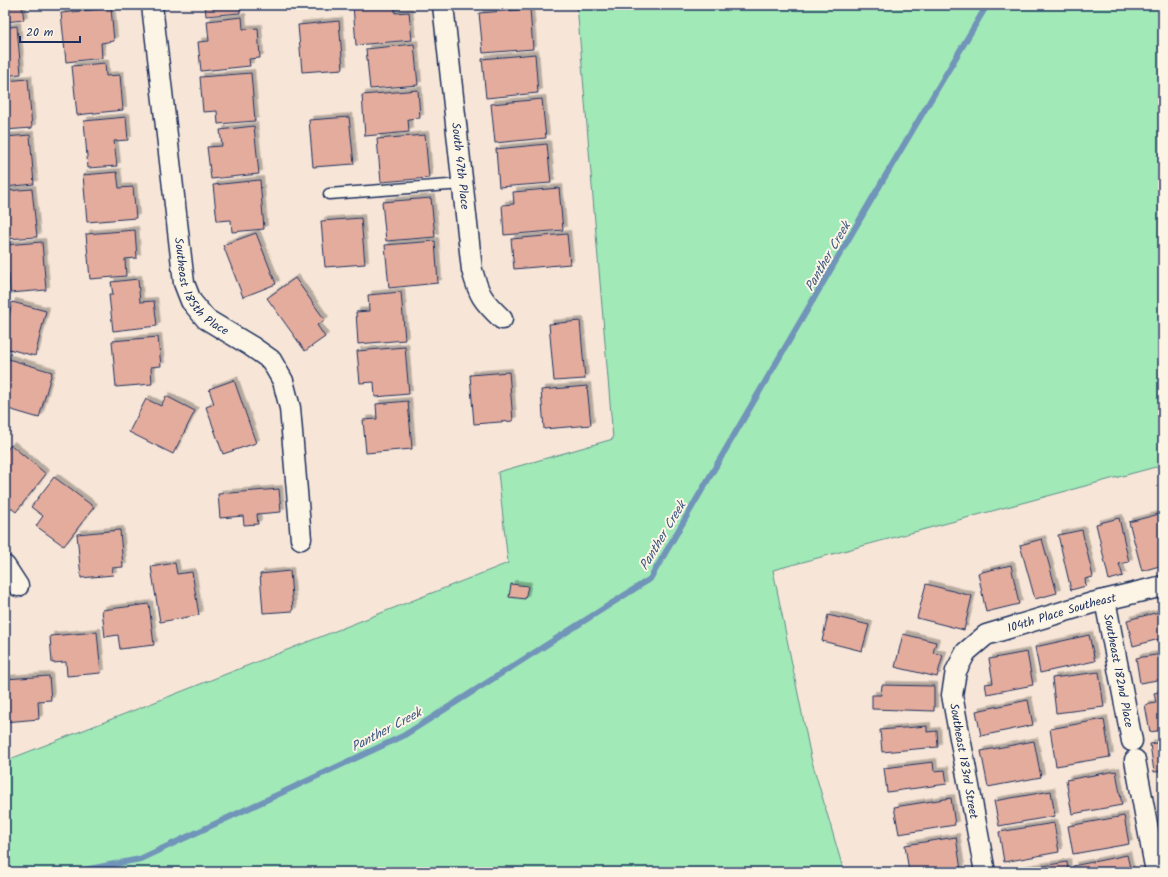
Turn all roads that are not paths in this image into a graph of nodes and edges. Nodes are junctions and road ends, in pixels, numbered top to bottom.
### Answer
1 (152, 5) edge
2 (443, 5) edge
3 (462, 184) junction
4 (329, 194) dead end
5 (502, 318) dead end
6 (301, 538) dead end
7 (5, 566) edge
8 (18, 586) dead end
9 (1163, 586) edge
10 (1105, 600) junction
11 (966, 652) joint
12 (985, 872) edge
13 (1156, 872) edge

1 - 6 street, Southeast 185th Place
2 - 3 street, South 47th Place
3 - 4 lane
3 - 5 street, South 47th Place
7 - 8 street
9 - 10 street, 104th Place Southeast
10 - 11 street, 104th Place Southeast
10 - 13 street, Southeast 182nd Place
11 - 12 street, Southeast 183rd Street

